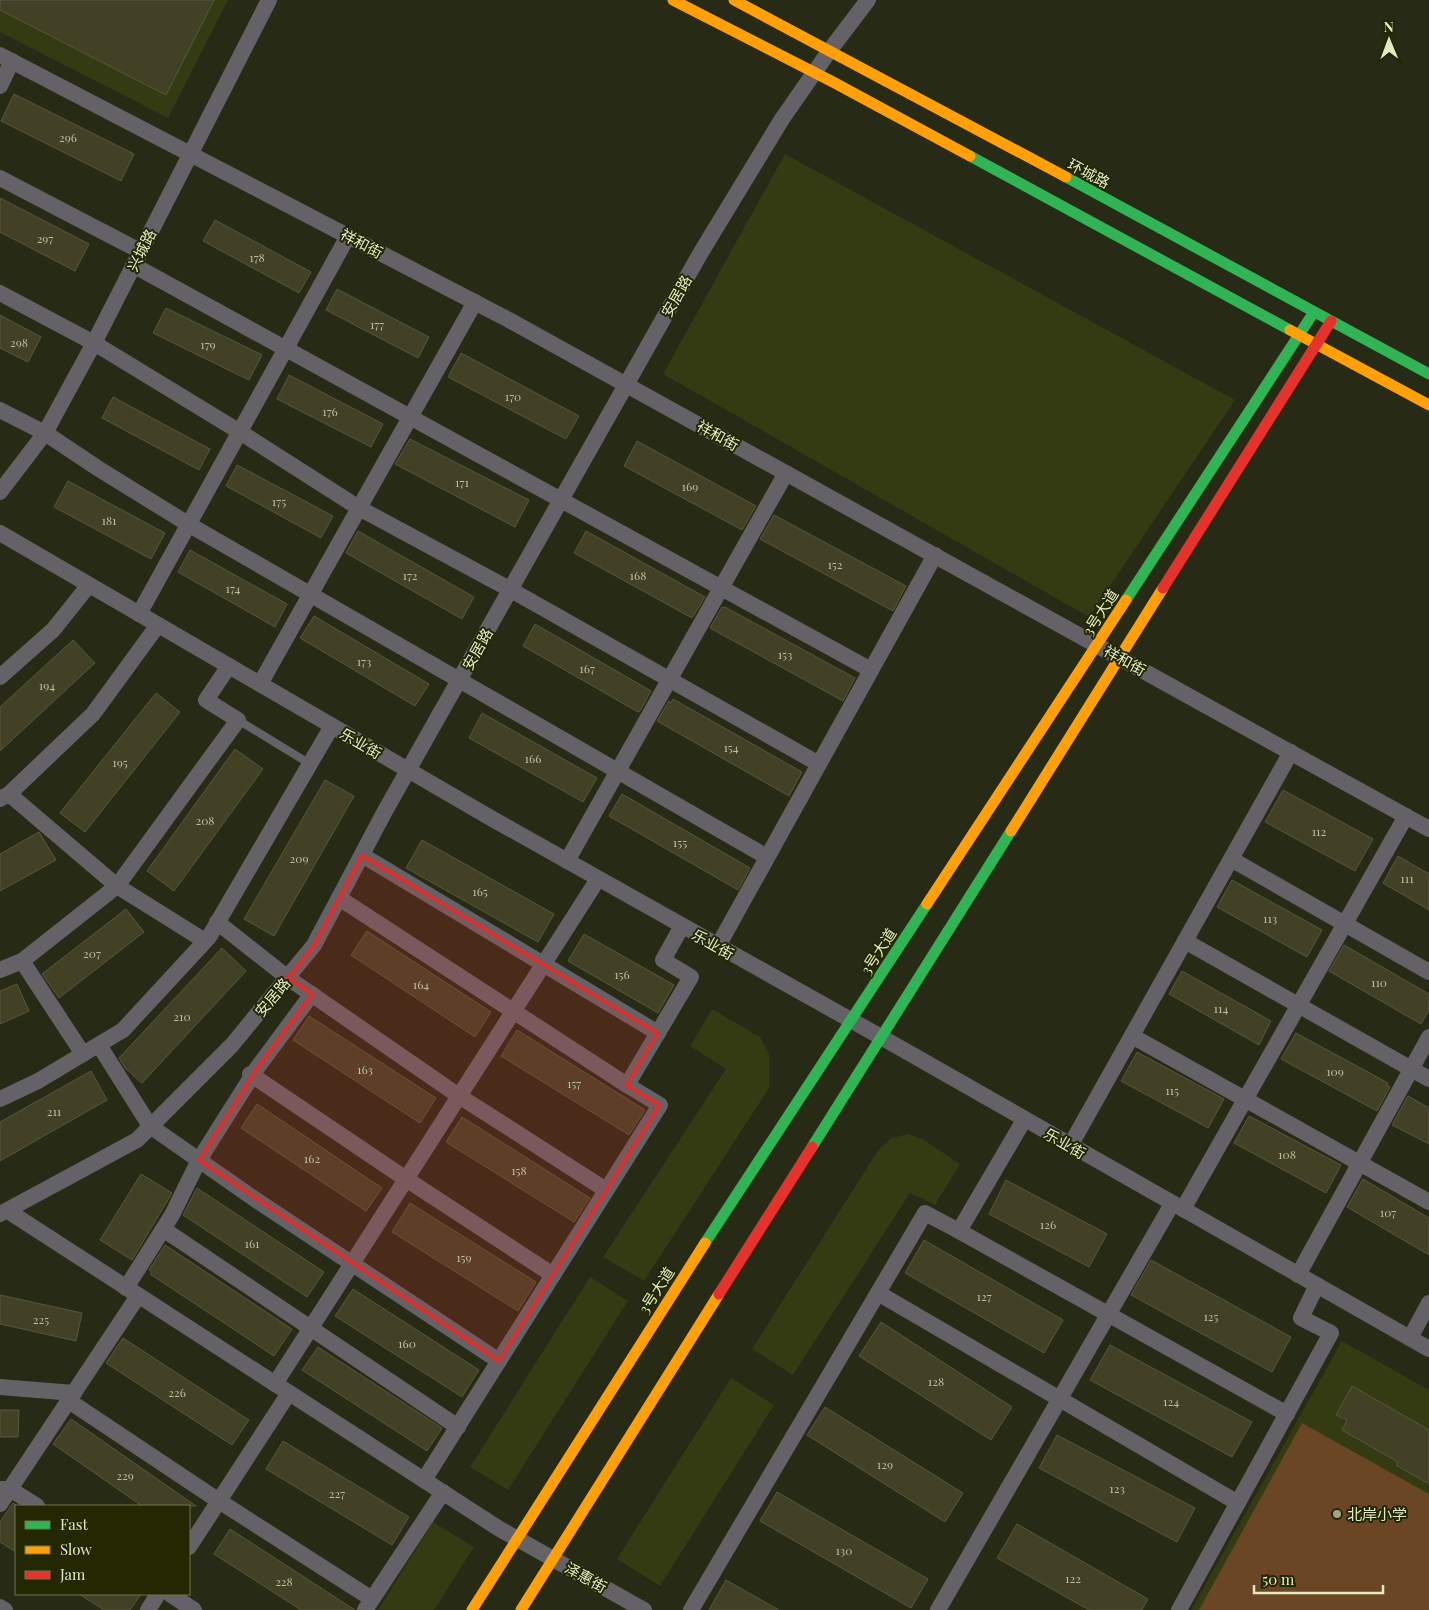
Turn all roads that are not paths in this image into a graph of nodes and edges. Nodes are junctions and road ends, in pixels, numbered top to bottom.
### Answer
1 (269, 0) edge
2 (673, 0) edge
3 (734, 0) edge
4 (868, 0) edge
5 (830, 50) junction
6 (6, 58) edge
7 (815, 73) junction
8 (0, 86) edge
9 (190, 154) junction
10 (0, 178) edge
11 (348, 236) junction
12 (137, 258) junction
13 (0, 293) edge
14 (475, 302) junction
15 (1314, 312) junction
16 (1331, 321) junction
17 (1300, 334) junction
18 (94, 343) junction
19 (1317, 344) junction
20 (286, 348) junction
21 (1429, 374) edge
22 (626, 385) junction
23 (1429, 405) edge
24 (0, 410) edge
25 (410, 416) junction
26 (240, 432) junction
27 (45, 433) junction
28 (786, 473) junction
29 (0, 492) edge
30 (562, 499) junction
31 (359, 508) junction
32 (188, 524) junction
33 (0, 533) edge
34 (934, 555) junction
35 (89, 585) junction
36 (722, 587) junction
37 (510, 590) junction
38 (310, 595) junction
39 (139, 614) junction
40 (158, 625) junction
41 (1097, 644) junction
42 (1120, 657) junction
43 (229, 666) junction
44 (871, 670) junction
45 (0, 677) edge
46 (670, 679) junction
47 (459, 681) junction
48 (260, 684) junction
49 (238, 720) junction
50 (332, 726) junction
51 (1291, 752) junction
52 (310, 764) junction
53 (819, 764) junction
54 (408, 770) junction
55 (618, 772) junction
56 (4, 797) edge
57 (1406, 816) junction
58 (1429, 828) edge
59 (362, 855) junction
60 (768, 857) junction
61 (1231, 859) junction
62 (567, 861) junction
63 (598, 879) junction
64 (117, 886) junction
65 (339, 898) junction
66 (217, 922) junction
67 (1345, 923) junction
68 (682, 926) junction
69 (205, 941) junction
70 (1185, 941) junction
71 (718, 946) junction
72 (22, 961) junction
73 (544, 964) junction
74 (0, 970) edge
75 (1429, 972) edge
76 (288, 978) junction
77 (312, 994) junction
78 (1298, 1006) junction
79 (514, 1011) junction
80 (850, 1021) junction
81 (658, 1033) junction
82 (1132, 1036) junction
83 (881, 1037) junction
84 (1429, 1037) edge
85 (99, 1044) junction
86 (83, 1054) junction
87 (1412, 1069) junction
88 (252, 1075) junction
89 (1429, 1079) edge
90 (627, 1086) junction
91 (459, 1096) junction
92 (0, 1099) edge
93 (1246, 1099) junction
94 (1024, 1120) junction
95 (150, 1126) junction
96 (1070, 1146) junction
97 (199, 1160) junction
98 (1360, 1163) junction
99 (406, 1179) junction
100 (606, 1190) junction
101 (1429, 1202) edge
102 (1178, 1207) junction
103 (4, 1213) edge
104 (163, 1229) junction
105 (959, 1231) junction
106 (352, 1264) junction
107 (553, 1275) junction
108 (1298, 1275) junction
109 (1317, 1285) junction
110 (132, 1292) junction
111 (878, 1294) junction
112 (1429, 1303) edge
113 (1108, 1314) junction
114 (310, 1328) junction
115 (1410, 1338) junction
116 (1429, 1349) edge
117 (498, 1362) junction
118 (274, 1384) junction
119 (0, 1387) edge
120 (289, 1393) junction
121 (72, 1397) junction
122 (1060, 1398) junction
123 (1287, 1414) junction
124 (458, 1427) junction
125 (424, 1480) junction
126 (5, 1489) edge
127 (443, 1492) junction
128 (219, 1501) junction
129 (0, 1504) edge
130 (1238, 1504) junction
131 (35, 1505) edge
132 (517, 1539) junction
133 (190, 1545) edge
134 (554, 1559) junction
135 (157, 1595) edge
136 (172, 1595) edge
137 (369, 1605) edge
138 (0, 1607) edge
139 (5, 1610) edge
140 (148, 1610) edge
141 (194, 1610) edge
142 (472, 1610) edge
143 (521, 1610) edge
144 (644, 1610) edge
145 (691, 1610) edge
146 (938, 1610) edge
147 (1179, 1610) edge

1 - 9 street, 兴城路
2 - 7 main road
3 - 5 main road, 环城路
4 - 5 street, 安居路
5 - 7 street, 安居路
5 - 15 main road, 环城路
6 - 8 street
6 - 9 street, 祥和街
7 - 17 main road
7 - 22 street, 安居路
9 - 11 street, 祥和街
9 - 12 street, 兴城路
10 - 12 street
11 - 14 street, 祥和街
11 - 20 street
12 - 18 street, 兴城路
12 - 20 street
13 - 18 street
14 - 22 street, 祥和街
14 - 25 street
15 - 16 main road, 环城路
15 - 17 main road, 3号大道
16 - 19 main road
16 - 21 main road, 环城路
17 - 19 main road
17 - 41 main road, 3号大道
18 - 26 street
18 - 27 street, 兴城路
19 - 23 main road
19 - 42 main road
20 - 25 street
20 - 26 street
22 - 28 street, 祥和街
22 - 30 street, 安居路
24 - 27 street
25 - 30 street
25 - 31 street
26 - 31 street
26 - 32 street
27 - 29 street, 兴城路
27 - 32 street
28 - 34 street, 祥和街
28 - 36 street
30 - 36 street
30 - 37 street, 安居路
31 - 37 street
31 - 38 street
32 - 38 street
32 - 39 street
33 - 35 street, 乐业街
34 - 41 street, 祥和街
34 - 44 street
35 - 39 street, 乐业街
35 - 45 street
36 - 44 street
36 - 46 street
37 - 46 street
37 - 47 street, 安居路
38 - 47 street
38 - 48 street
39 - 40 street, 乐业街
40 - 43 street, 乐业街
40 - 56 street
41 - 42 street, 祥和街
41 - 80 main road, 3号大道
42 - 51 street, 祥和街
42 - 83 main road
43 - 48 street, 乐业街
43 - 49 street
44 - 53 street
46 - 53 street
46 - 55 street
47 - 54 street, 安居路
47 - 55 street
48 - 50 street, 乐业街
49 - 52 lane
49 - 64 street
50 - 52 street
50 - 54 street, 乐业街
51 - 57 street, 祥和街
51 - 61 street
52 - 66 street
53 - 60 street
54 - 59 street, 安居路
54 - 62 street, 乐业街
55 - 60 street
55 - 62 street
56 - 64 street
57 - 58 street, 祥和街
57 - 67 street
59 - 65 street, 安居路
59 - 73 street
60 - 71 street
61 - 67 street
61 - 70 street
62 - 63 street, 乐业街
63 - 68 street, 乐业街
63 - 73 street
64 - 69 street
64 - 72 street
65 - 76 street, 安居路
65 - 79 street
66 - 69 street
66 - 76 street
67 - 75 street
67 - 78 street
68 - 71 street, 乐业街
68 - 81 street
69 - 85 street
70 - 78 street
70 - 82 street
71 - 80 street, 乐业街
72 - 74 street
72 - 86 street
73 - 79 street
73 - 81 street
76 - 77 street
76 - 95 street, 安居路
77 - 88 street
77 - 91 street
78 - 87 street
78 - 93 street
79 - 90 street
79 - 91 street
80 - 83 street, 乐业街
80 - 132 main road, 3号大道
81 - 90 street
82 - 93 street
82 - 96 street
83 - 94 street, 乐业街
83 - 134 main road
84 - 87 street
85 - 86 street
85 - 95 street
86 - 92 street
87 - 89 street
87 - 98 street
88 - 97 street
88 - 99 street
90 - 100 street
91 - 99 street
91 - 100 street
93 - 98 street
93 - 102 street
94 - 96 street, 乐业街
94 - 105 street
95 - 97 street
95 - 103 street, 安居路
96 - 102 street, 乐业街
97 - 104 street
97 - 106 street
98 - 101 street
98 - 108 street
99 - 106 street
99 - 107 street
100 - 107 street
102 - 108 street, 乐业街
102 - 113 street
103 - 110 street, 泽惠街
104 - 110 street
104 - 114 street
105 - 111 street
105 - 113 street
106 - 114 street
106 - 117 street
107 - 117 street
108 - 109 street, 乐业街
109 - 115 street, 乐业街
109 - 123 street
110 - 118 street, 泽惠街
110 - 121 street
111 - 122 street
111 - 145 street
112 - 115 street
113 - 122 street
113 - 123 street
114 - 118 street
114 - 124 street
115 - 116 street, 乐业街
117 - 124 street
118 - 120 street, 泽惠街
119 - 121 street
120 - 125 street, 泽惠街
120 - 128 street
121 - 126 street
121 - 128 street
122 - 130 street
122 - 146 street
123 - 130 street
124 - 125 street
125 - 127 street, 泽惠街
126 - 129 street
126 - 131 street
127 - 132 street, 泽惠街
127 - 137 street
128 - 133 street
128 - 137 street
130 - 147 street
132 - 134 street, 泽惠街
132 - 142 main road, 3号大道
134 - 143 main road
134 - 144 street, 泽惠街
135 - 140 street
136 - 141 street
138 - 139 street

